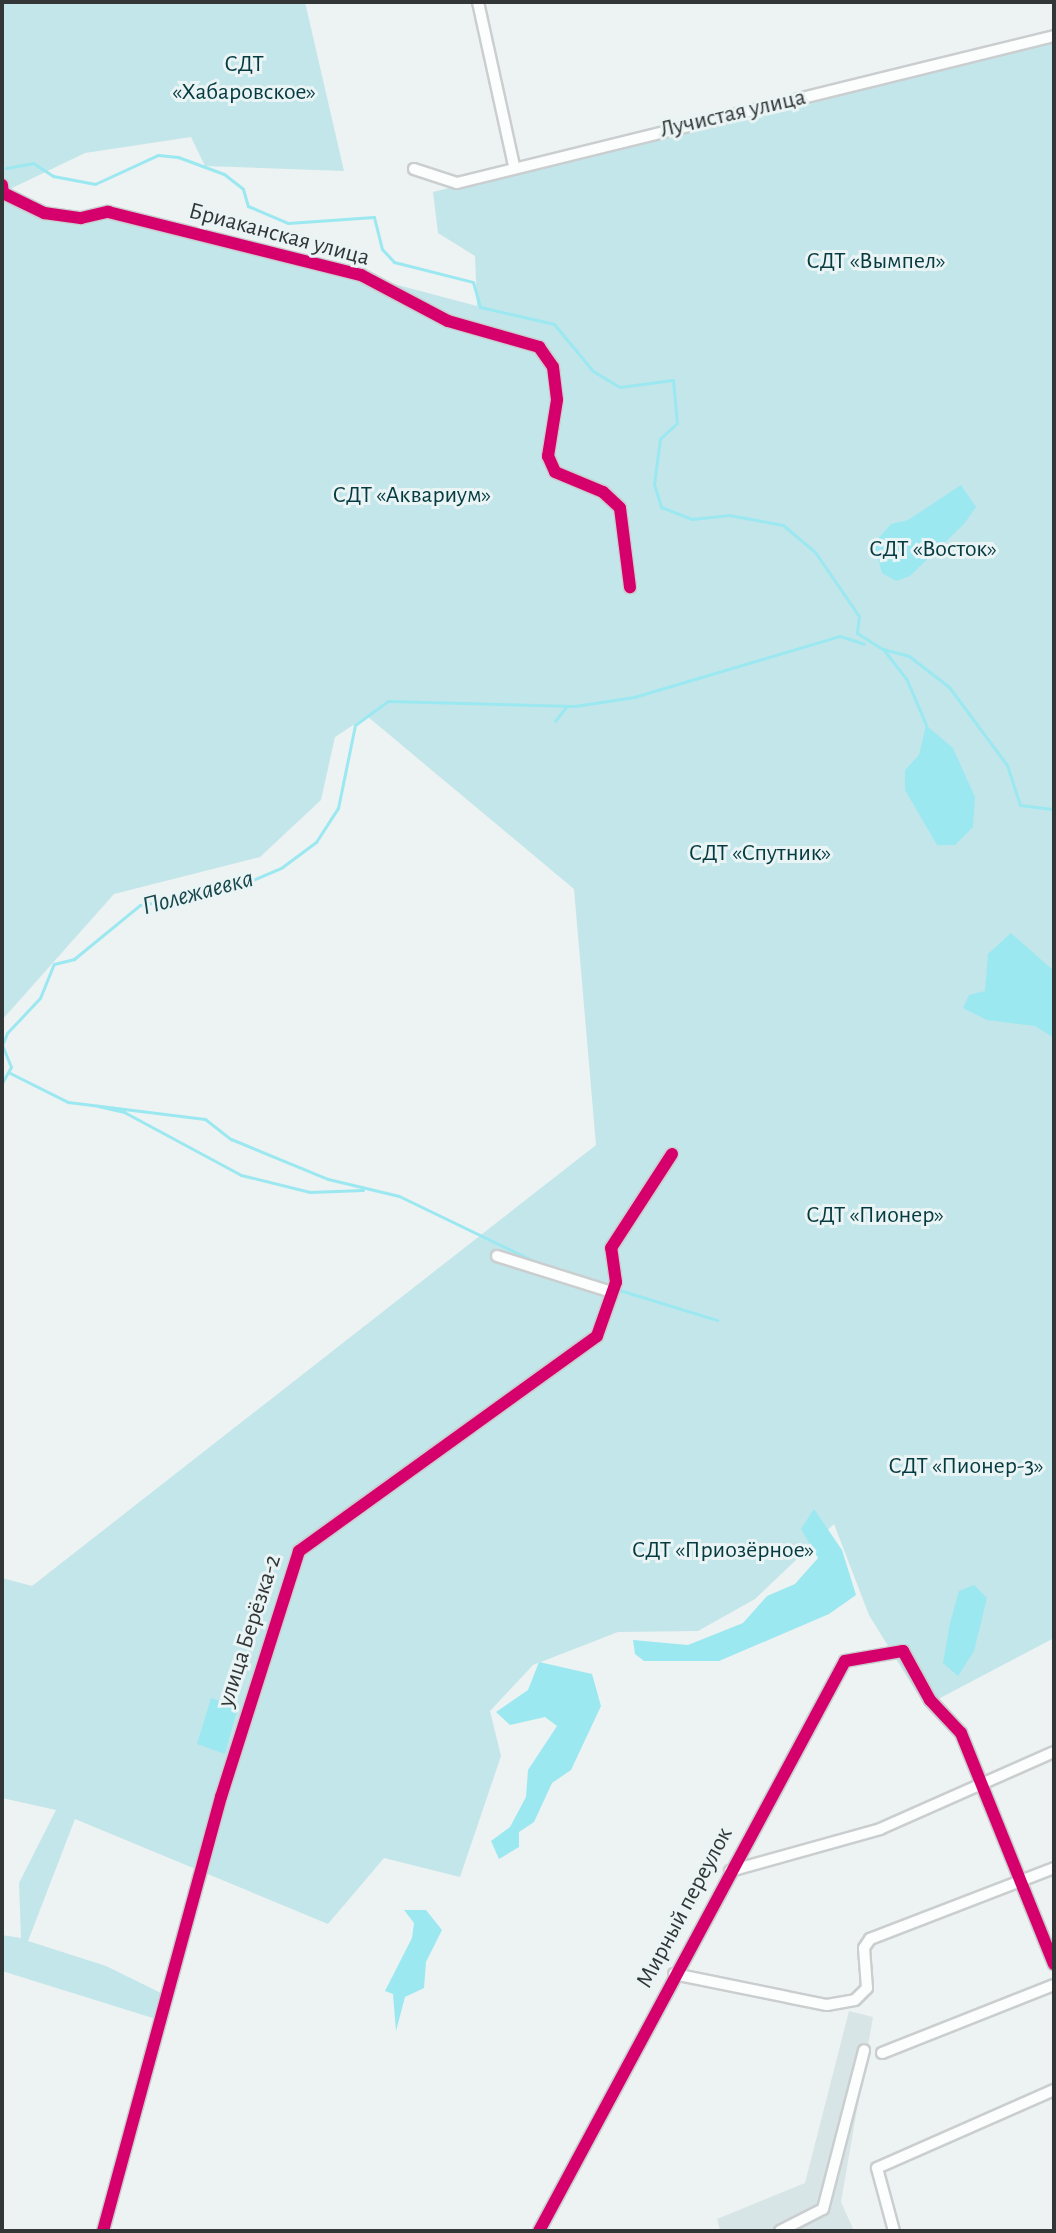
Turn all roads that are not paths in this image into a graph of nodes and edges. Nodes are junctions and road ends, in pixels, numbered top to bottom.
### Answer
1 (478, 2) edge
2 (1054, 36) edge
3 (514, 166) junction
4 (414, 169) dead end
5 (2, 185) edge
6 (3, 193) edge
7 (630, 587) dead end
8 (672, 1154) dead end
9 (497, 1256) dead end
10 (612, 1292) junction
11 (1054, 1752) edge
12 (982, 1782) junction
13 (1054, 1868) edge
14 (730, 1871) junction
15 (1022, 1882) junction
16 (1054, 1964) edge
17 (674, 1974) junction
18 (1054, 1985) edge
19 (864, 2050) dead end
20 (882, 2053) dead end
21 (1054, 2090) edge
22 (103, 2231) edge
23 (539, 2231) edge
24 (780, 2231) edge
25 (894, 2231) edge

1 - 3 street
2 - 3 street, Лучистая улица
3 - 4 street, Лучистая улица
5 - 6 street
6 - 7 street, Бриаканская улица
8 - 10 street, улица Берёзка-2
9 - 10 street
10 - 22 street, улица Берёзка-2
11 - 12 street
12 - 14 street
12 - 14 street, Мирный переулок
12 - 15 street
13 - 15 street
14 - 17 street, Мирный переулок
15 - 16 street
15 - 17 street
17 - 23 street, Мирный переулок
18 - 20 street
19 - 24 street
21 - 25 street

